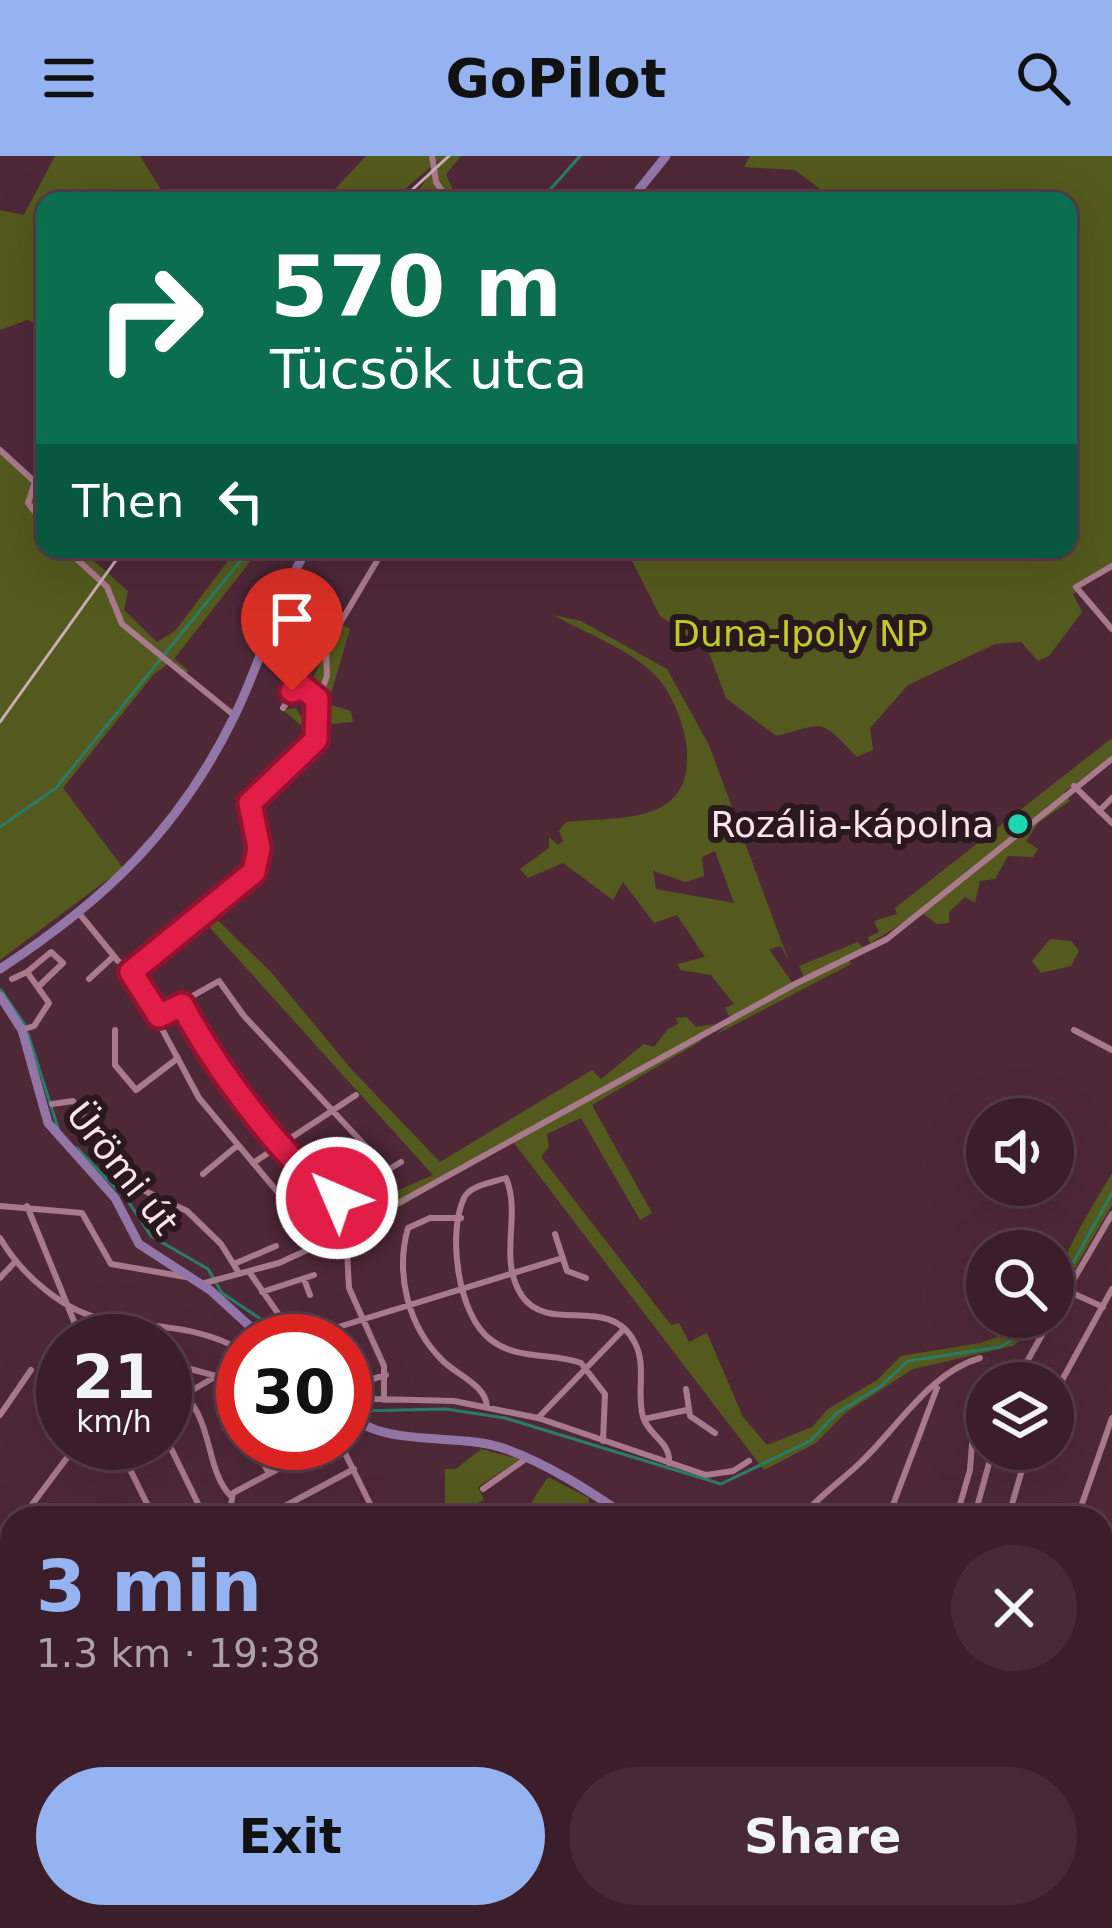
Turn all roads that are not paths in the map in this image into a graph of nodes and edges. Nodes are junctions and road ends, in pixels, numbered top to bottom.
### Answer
1 (432, 156) edge
2 (666, 156) edge
3 (443, 192) edge
4 (639, 192) edge
5 (0, 450) edge
6 (36, 513) edge
7 (76, 558) edge
8 (303, 558) edge
9 (379, 558) edge
10 (1108, 568) edge
11 (1112, 579) edge
12 (1112, 629) edge
13 (308, 670) dead end
14 (301, 686) junction
15 (317, 699) junction
16 (283, 708) dead end
17 (235, 716) junction
18 (1112, 759) edge
19 (1074, 786) junction
20 (1112, 798) edge
21 (1100, 811) junction
22 (1112, 823) edge
23 (78, 912) junction
24 (114, 956) junction
25 (0, 967) edge
26 (27, 972) junction
27 (131, 972) junction
28 (12, 979) dead end
29 (89, 979) dead end
30 (38, 988) junction
31 (1, 998) edge
32 (182, 1005) junction
33 (159, 1016) junction
34 (25, 1029) junction
35 (115, 1030) dead end
36 (1074, 1030) dead end
37 (1112, 1050) edge
38 (178, 1058) junction
39 (356, 1094) dead end
40 (52, 1104) dead end
41 (333, 1109) junction
42 (282, 1143) junction
43 (238, 1145) junction
44 (401, 1162) dead end
45 (253, 1163) junction
46 (388, 1170) junction
47 (203, 1174) dead end
48 (0, 1206) edge
49 (27, 1206) junction
50 (1112, 1214) edge
51 (461, 1218) junction
52 (346, 1232) junction
53 (556, 1234) dead end
54 (0, 1238) edge
55 (321, 1244) junction
56 (275, 1246) dead end
57 (560, 1259) junction
58 (14, 1262) junction
59 (234, 1264) junction
60 (250, 1273) junction
61 (240, 1274) junction
62 (512, 1274) junction
63 (314, 1275) dead end
64 (189, 1276) junction
65 (0, 1278) edge
66 (586, 1278) dead end
67 (304, 1279) junction
68 (1074, 1280) edge
69 (210, 1281) junction
70 (1112, 1289) edge
71 (461, 1290) junction
72 (262, 1292) junction
73 (310, 1294) dead end
74 (1074, 1294) edge
75 (64, 1299) junction
76 (410, 1305) junction
77 (1103, 1307) junction
78 (70, 1314) edge
79 (95, 1314) edge
80 (241, 1314) edge
81 (278, 1314) edge
82 (358, 1314) edge
83 (372, 1316) edge
84 (624, 1328) junction
85 (372, 1345) edge
86 (980, 1358) dead end
87 (1073, 1362) edge
88 (586, 1368) junction
89 (192, 1369) edge
90 (31, 1370) dead end
91 (386, 1375) junction
92 (216, 1376) joint
93 (372, 1378) edge
94 (939, 1385) junction
95 (686, 1389) dead end
96 (192, 1390) edge
97 (372, 1395) edge
98 (384, 1400) junction
99 (487, 1407) junction
100 (192, 1410) edge
101 (687, 1410) junction
102 (0, 1414) edge
103 (538, 1418) junction
104 (1112, 1418) edge
105 (644, 1419) junction
106 (372, 1429) edge
107 (716, 1433) dead end
108 (603, 1441) junction
109 (527, 1458) junction
110 (749, 1461) dead end
111 (669, 1463) junction
112 (58, 1470) edge
113 (130, 1470) edge
114 (182, 1470) edge
115 (267, 1470) edge
116 (275, 1470) edge
117 (352, 1470) edge
118 (354, 1470) edge
119 (970, 1470) edge
120 (987, 1470) edge
121 (1022, 1470) edge
122 (269, 1473) junction
123 (483, 1489) dead end
124 (231, 1496) junction
125 (31, 1506) edge
126 (148, 1506) edge
127 (199, 1506) edge
128 (228, 1506) edge
129 (285, 1506) edge
130 (371, 1506) edge
131 (608, 1506) edge
132 (813, 1506) edge
133 (894, 1506) edge
134 (960, 1506) edge
135 (977, 1506) edge
136 (1011, 1506) edge
137 (1081, 1506) edge

1 - 3 street
2 - 4 main road
5 - 6 street
7 - 17 street
8 - 17 main road
9 - 15 street
10 - 11 street
10 - 12 street
13 - 14 street
14 - 15 street
14 - 16 street
15 - 27 street
17 - 23 main road
18 - 19 street
19 - 21 street
19 - 52 street
20 - 21 street
21 - 22 street
23 - 24 street
23 - 25 main road
24 - 27 street
24 - 29 street
26 - 28 street
26 - 30 street
26 - 30 street
27 - 33 street
30 - 34 street
31 - 34 main road, Ürömi út
32 - 33 street
32 - 41 street
32 - 42 street
33 - 38 street
34 - 64 main road, Ürömi út
35 - 38 street
36 - 37 street
38 - 43 street
39 - 41 street
40 - 59 street
41 - 42 street
41 - 46 street
42 - 45 street
42 - 46 street
43 - 45 street
43 - 47 street
44 - 46 street
45 - 55 street
48 - 49 street
49 - 64 street
49 - 75 street
50 - 68 street
51 - 62 street
51 - 71 street
51 - 76 street
52 - 55 street
52 - 82 street
53 - 57 street
54 - 58 street
55 - 60 street
56 - 59 street
57 - 62 street
57 - 66 street
58 - 65 street
58 - 75 street
59 - 61 street
60 - 61 street
60 - 72 street
61 - 69 street
62 - 71 street
62 - 84 street
63 - 67 street
64 - 69 main road, Ürömi út
67 - 72 street
67 - 73 street
69 - 80 main road, Ürömi út
70 - 77 street
71 - 76 street
71 - 88 street
72 - 81 street
74 - 77 street
75 - 78 street
75 - 79 street
76 - 83 street
76 - 99 street
77 - 87 street
84 - 88 street
84 - 105 street
85 - 91 street
86 - 94 street
88 - 103 street
88 - 108 street
89 - 92 street
90 - 102 street
91 - 93 street
91 - 98 street
92 - 96 street
94 - 132 street
94 - 133 street
95 - 101 street
97 - 98 street
98 - 99 street
99 - 103 street
100 - 124 street
101 - 105 street
101 - 107 street
103 - 108 street
104 - 137 street
105 - 111 street
106 - 109 main road
108 - 111 street
109 - 123 street
109 - 131 main road
110 - 111 street
112 - 125 street
113 - 126 street
114 - 127 street
115 - 122 street
116 - 122 street
117 - 129 street
118 - 130 street
119 - 134 street
120 - 135 street
121 - 136 street
122 - 124 street
124 - 128 street

